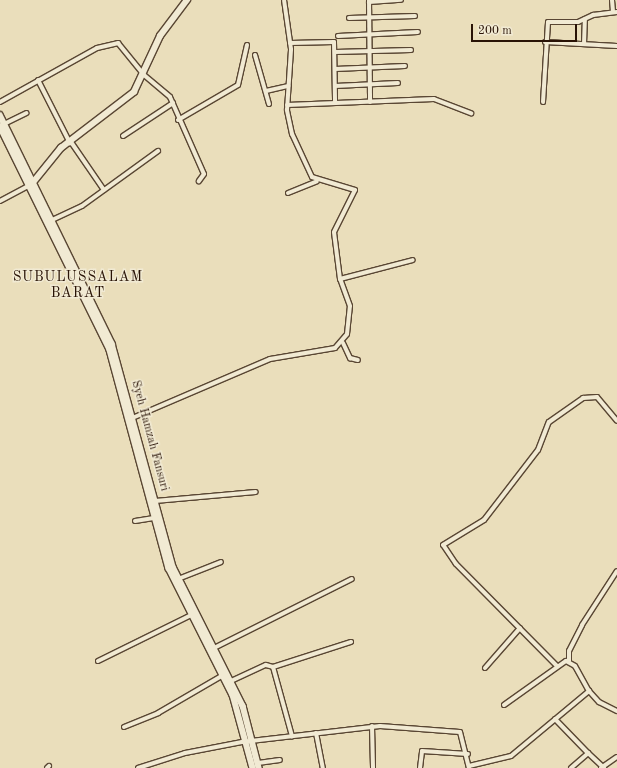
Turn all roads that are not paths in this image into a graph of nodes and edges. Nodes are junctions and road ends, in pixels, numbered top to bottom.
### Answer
1 (187, 0) edge
2 (284, 0) edge
3 (401, 0) edge
4 (612, 0) edge
5 (369, 1) edge
6 (615, 12) edge
7 (415, 16) dead end
8 (349, 18) dead end
9 (369, 18) junction
10 (585, 19) junction
11 (418, 32) dead end
12 (369, 35) junction
13 (338, 36) dead end
14 (545, 42) junction
15 (290, 43) junction
16 (584, 44) junction
17 (247, 45) dead end
18 (617, 46) edge
19 (411, 50) dead end
20 (335, 52) junction
21 (370, 52) junction
22 (255, 55) dead end
23 (405, 66) dead end
24 (371, 68) junction
25 (335, 69) junction
26 (144, 75) junction
27 (38, 80) junction
28 (398, 83) dead end
29 (371, 84) junction
30 (288, 86) junction
31 (335, 86) junction
32 (266, 91) junction
33 (0, 102) edge
34 (335, 102) junction
35 (370, 102) junction
36 (542, 102) dead end
37 (173, 103) junction
38 (269, 104) dead end
39 (287, 105) junction
40 (26, 113) dead end
41 (471, 113) dead end
42 (0, 115) edge
43 (178, 120) junction
44 (2, 125) edge
45 (123, 136) dead end
46 (71, 142) junction
47 (158, 151) dead end
48 (198, 181) dead end
49 (317, 181) junction
50 (32, 184) junction
51 (104, 190) junction
52 (288, 193) dead end
53 (0, 201) edge
54 (52, 220) junction
55 (413, 260) dead end
56 (340, 279) junction
57 (106, 335) junction
58 (343, 343) junction
59 (358, 360) dead end
60 (131, 419) junction
61 (617, 421) edge
62 (256, 492) dead end
63 (155, 501) junction
64 (154, 518) junction
65 (135, 521) dead end
66 (220, 562) dead end
67 (617, 571) edge
68 (178, 579) junction
69 (352, 579) dead end
70 (180, 589) junction
71 (191, 616) junction
72 (520, 628) junction
73 (351, 642) dead end
74 (214, 648) junction
75 (98, 661) dead end
76 (569, 661) junction
77 (558, 666) junction
78 (273, 667) junction
79 (485, 668) dead end
80 (225, 674) junction
81 (232, 681) junction
82 (589, 691) junction
83 (504, 706) dead end
84 (617, 710) edge
85 (555, 719) junction
86 (372, 726) junction
87 (124, 727) dead end
88 (316, 733) junction
89 (292, 736) junction
90 (250, 742) junction
91 (588, 753) junction
92 (468, 754) junction
93 (617, 757) edge
94 (280, 760) dead end
95 (257, 766) edge
96 (469, 767) edge
97 (138, 768) edge
98 (323, 768) edge
99 (373, 768) edge
100 (420, 768) edge
101 (571, 768) edge
102 (603, 768) edge

1 - 26 main road
2 - 15 street
3 - 5 street
4 - 6 street
5 - 9 street
6 - 10 street
7 - 9 street
8 - 9 street
9 - 12 street
10 - 14 street
10 - 16 street
11 - 12 street
12 - 13 street
12 - 21 street
14 - 16 street
14 - 36 street
15 - 20 street
15 - 30 street
16 - 18 street
17 - 43 street
19 - 21 street
20 - 21 street
20 - 25 street
21 - 24 street
22 - 32 street
23 - 24 street
24 - 25 street
24 - 29 street
25 - 31 street
26 - 27 street
26 - 37 street
26 - 46 main road
27 - 33 street
27 - 46 street
28 - 29 street
29 - 31 street
29 - 35 street
30 - 32 street
30 - 39 street
31 - 34 street
32 - 38 street
34 - 35 street
34 - 39 street
35 - 41 street
37 - 43 street
37 - 45 street
39 - 49 street
40 - 44 street
42 - 44 main road, Syeh Hamzah Fansuri
43 - 48 street
44 - 50 main road, Syeh Hamzah Fansuri
46 - 50 main road
46 - 51 street
47 - 51 street
49 - 52 street
49 - 56 street
50 - 53 street
50 - 54 main road, Syeh Hamzah Fansuri
50 - 57 main road, Syeh Hamzah Fansuri
51 - 54 street
54 - 57 main road, Syeh Hamzah Fansuri
55 - 56 street
56 - 58 street
57 - 60 main road, Syeh Hamzah Fansuri
58 - 59 street
58 - 60 street
60 - 63 main road, Syeh Hamzah Fansuri
60 - 64 main road, Syeh Hamzah Fansuri
61 - 72 street
62 - 63 street
63 - 68 main road, Syeh Hamzah Fansuri
64 - 65 street
64 - 70 main road, Syeh Hamzah Fansuri
66 - 68 street
67 - 76 street
68 - 70 main road, Syeh Hamzah Fansuri
69 - 74 street
70 - 71 main road, Syeh Hamzah Fansuri
70 - 74 main road, Syeh Hamzah Fansuri
71 - 75 street
71 - 80 main road, Syeh Hamzah Fansuri
72 - 77 street
72 - 79 street
73 - 78 street
74 - 80 main road, Syeh Hamzah Fansuri
76 - 77 street
76 - 82 street
77 - 83 street
78 - 81 street
78 - 89 street
80 - 81 main road, Syeh Hamzah Fansuri
80 - 87 street
80 - 90 main road, Syeh Hamzah Fansuri
81 - 90 main road, Syeh Hamzah Fansuri
82 - 84 street
82 - 85 street
85 - 91 street
85 - 96 street
86 - 88 street
86 - 92 street
86 - 99 street
88 - 89 street
88 - 98 street
89 - 90 street
90 - 95 main road, Syeh Hamzah Fansuri
90 - 97 street
91 - 101 street
91 - 102 street
92 - 96 street
92 - 100 street
93 - 102 street
94 - 95 street

